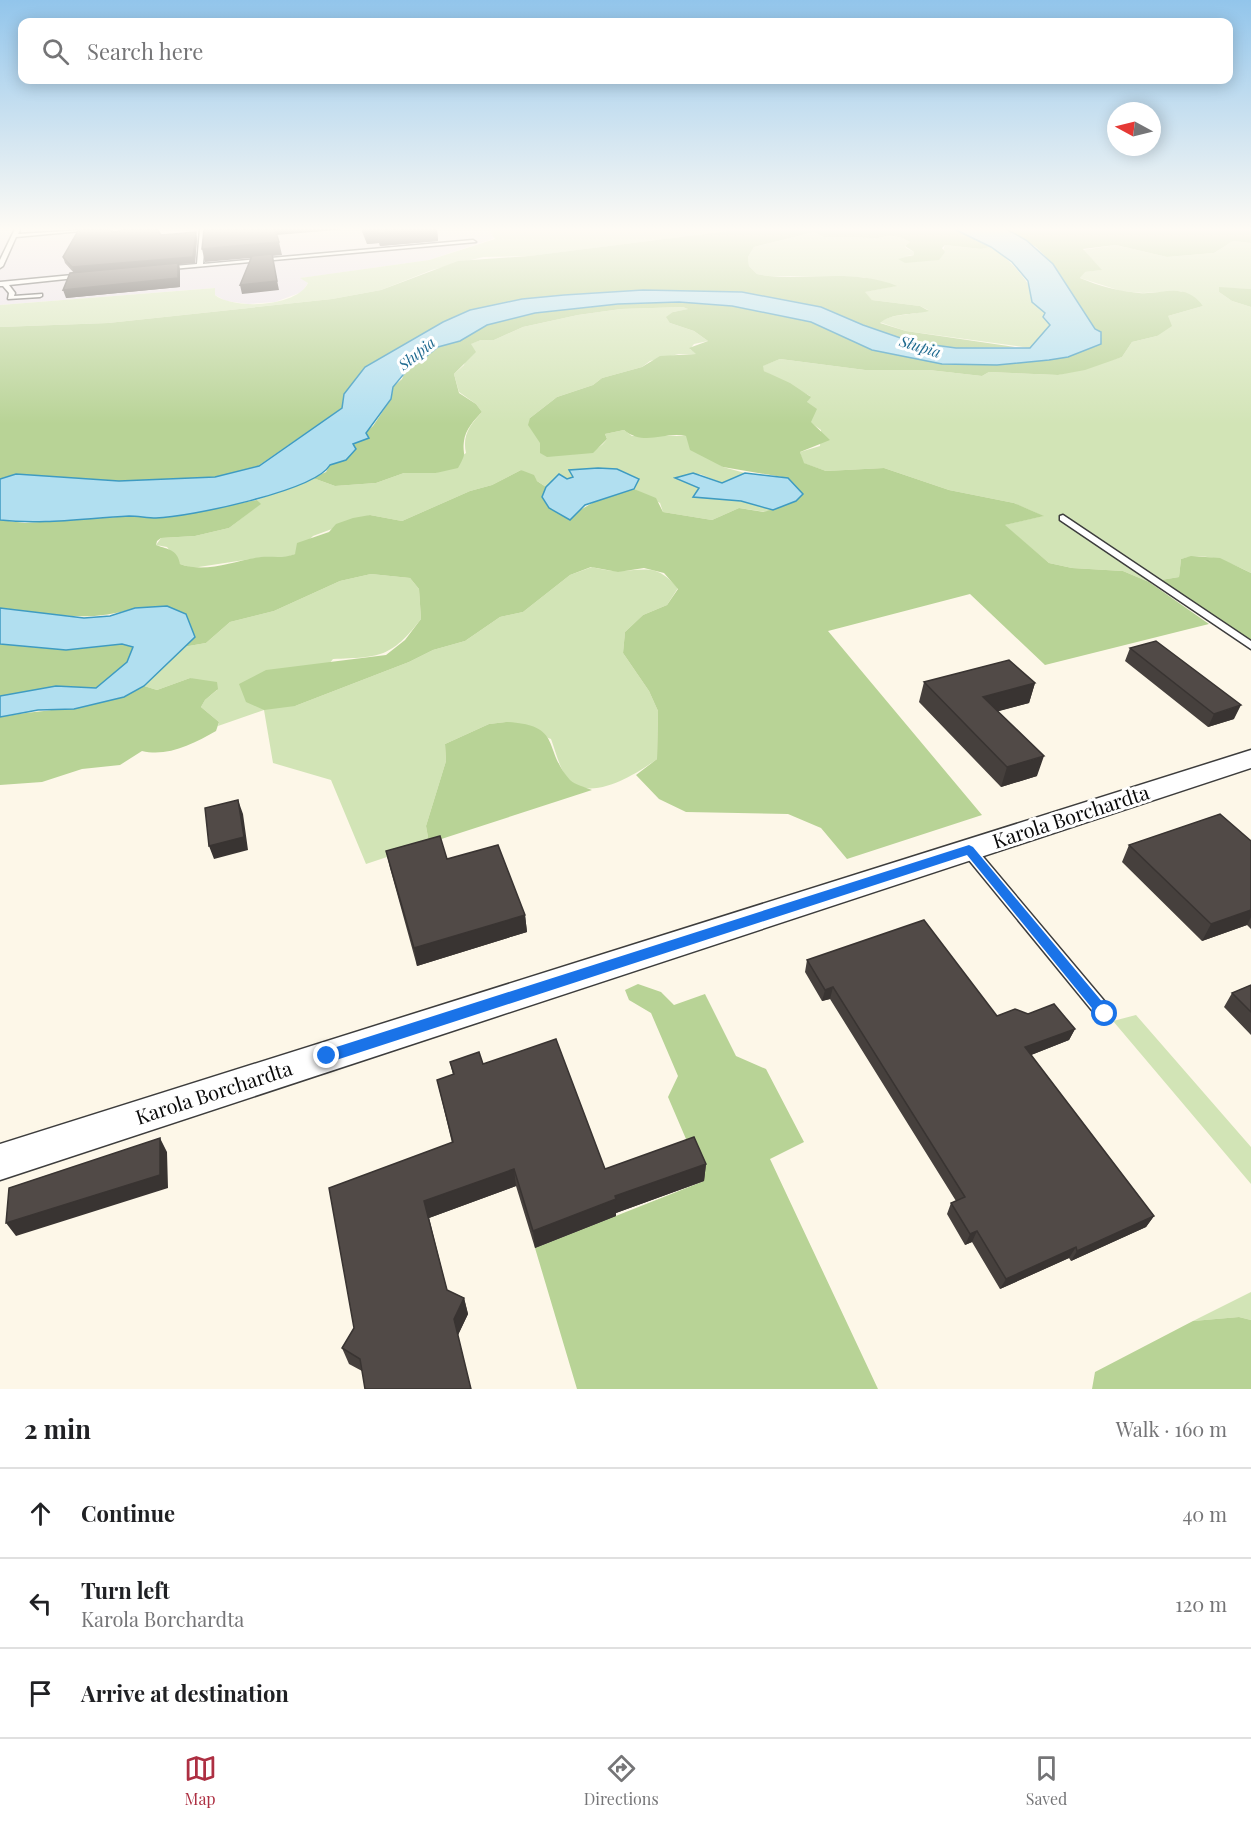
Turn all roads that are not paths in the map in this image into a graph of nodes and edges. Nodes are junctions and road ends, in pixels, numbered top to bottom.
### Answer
1 (12, 294) edge
2 (40, 295) dead end
3 (1063, 518) dead end
4 (1251, 646) edge
5 (1249, 761) edge
6 (969, 850) junction
7 (1105, 1014) dead end
8 (0, 1162) edge

1 - 2 lane
3 - 4 lane
5 - 6 street, Karola Borchardta
6 - 7 lane
6 - 8 street, Karola Borchardta

